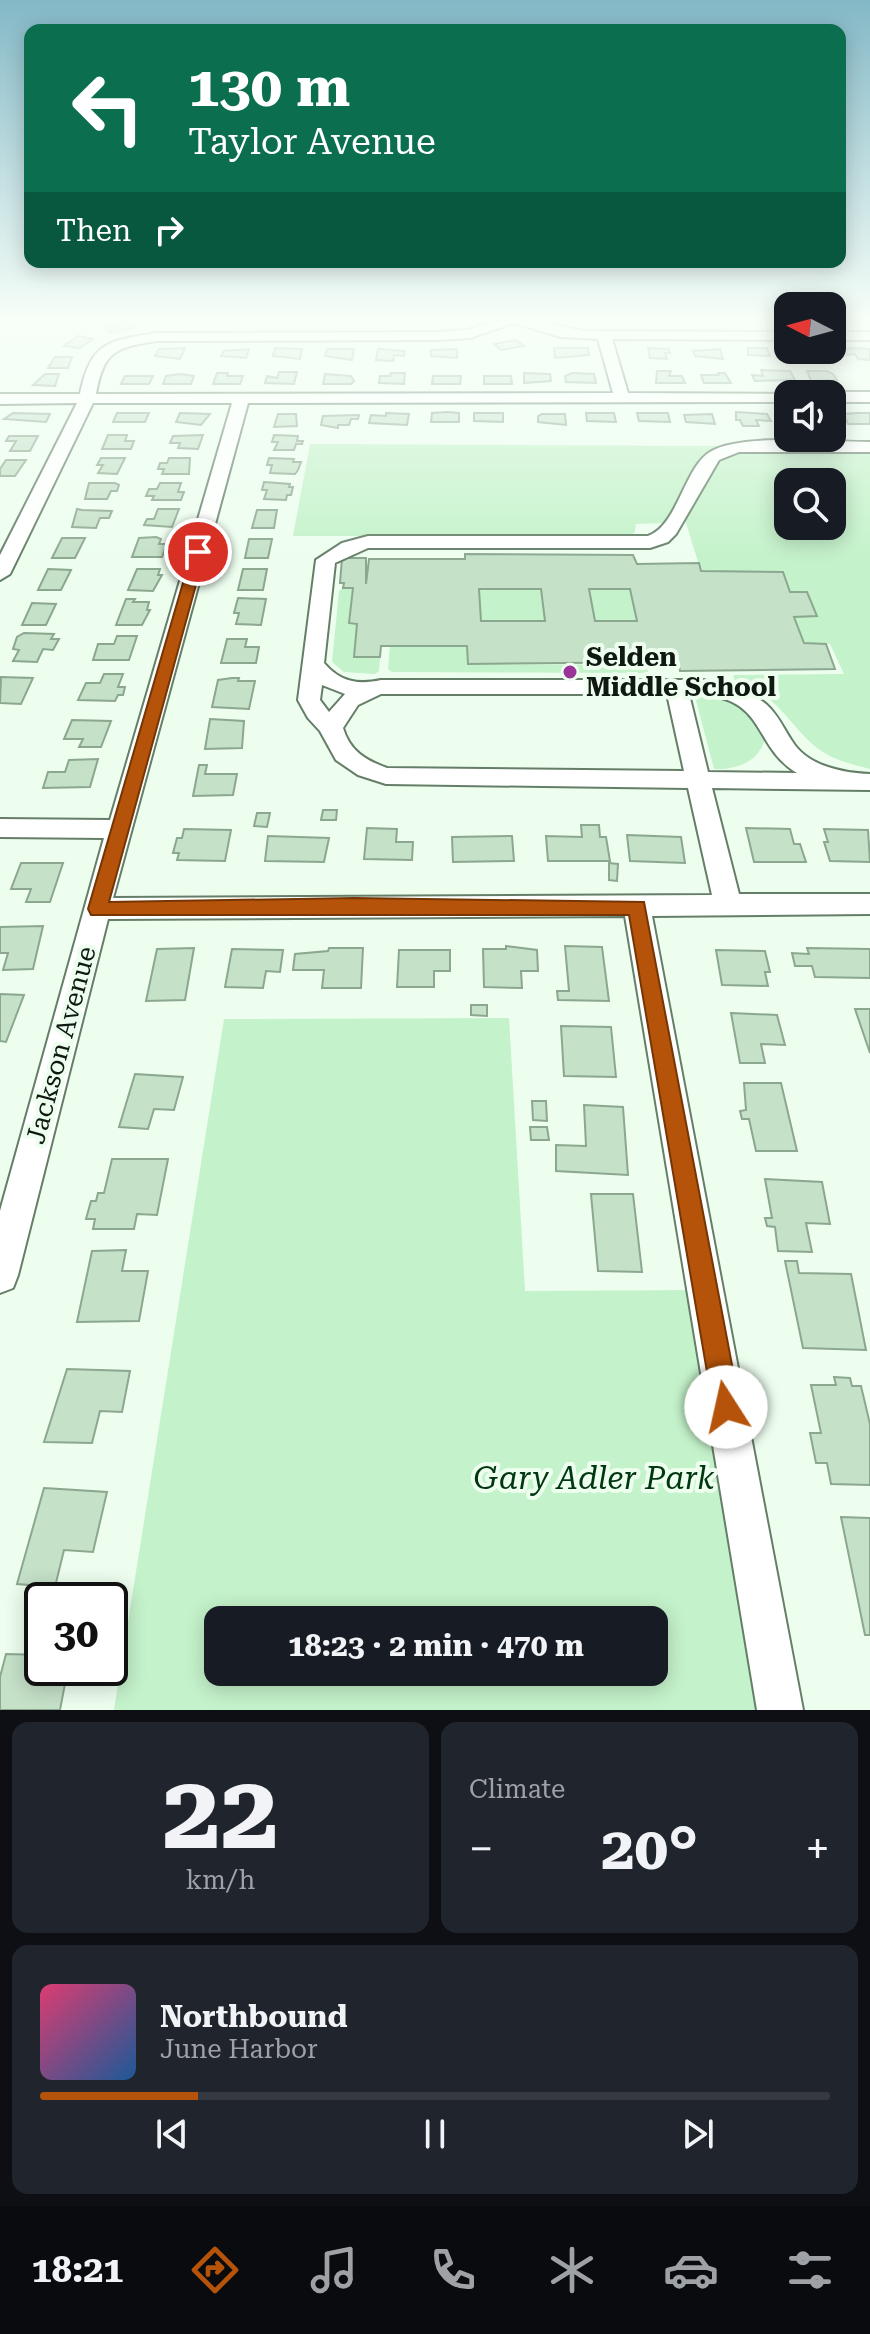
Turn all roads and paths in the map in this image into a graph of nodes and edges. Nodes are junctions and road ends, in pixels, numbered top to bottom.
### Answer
1 (86, 401) edge
2 (240, 401) edge
3 (870, 447) edge
4 (0, 574) edge
5 (313, 662) junction
6 (676, 686) junction
7 (361, 691) junction
8 (331, 728) junction
9 (701, 780) junction
10 (866, 782) edge
11 (0, 828) edge
12 (121, 829) junction
13 (870, 904) edge
14 (728, 906) junction
15 (637, 907) junction
16 (97, 909) junction
17 (0, 1275) edge
18 (780, 1710) edge

1 - 4 street
2 - 12 street, Jackson Avenue
3 - 5 street
5 - 7 street
5 - 8 street
6 - 7 street
6 - 9 street
6 - 10 street
7 - 8 street
8 - 9 street
9 - 10 street
9 - 14 street
11 - 12 street
12 - 16 street, Jackson Avenue
13 - 14 street
14 - 15 street
15 - 16 street
15 - 18 street
16 - 17 street, Jackson Avenue

